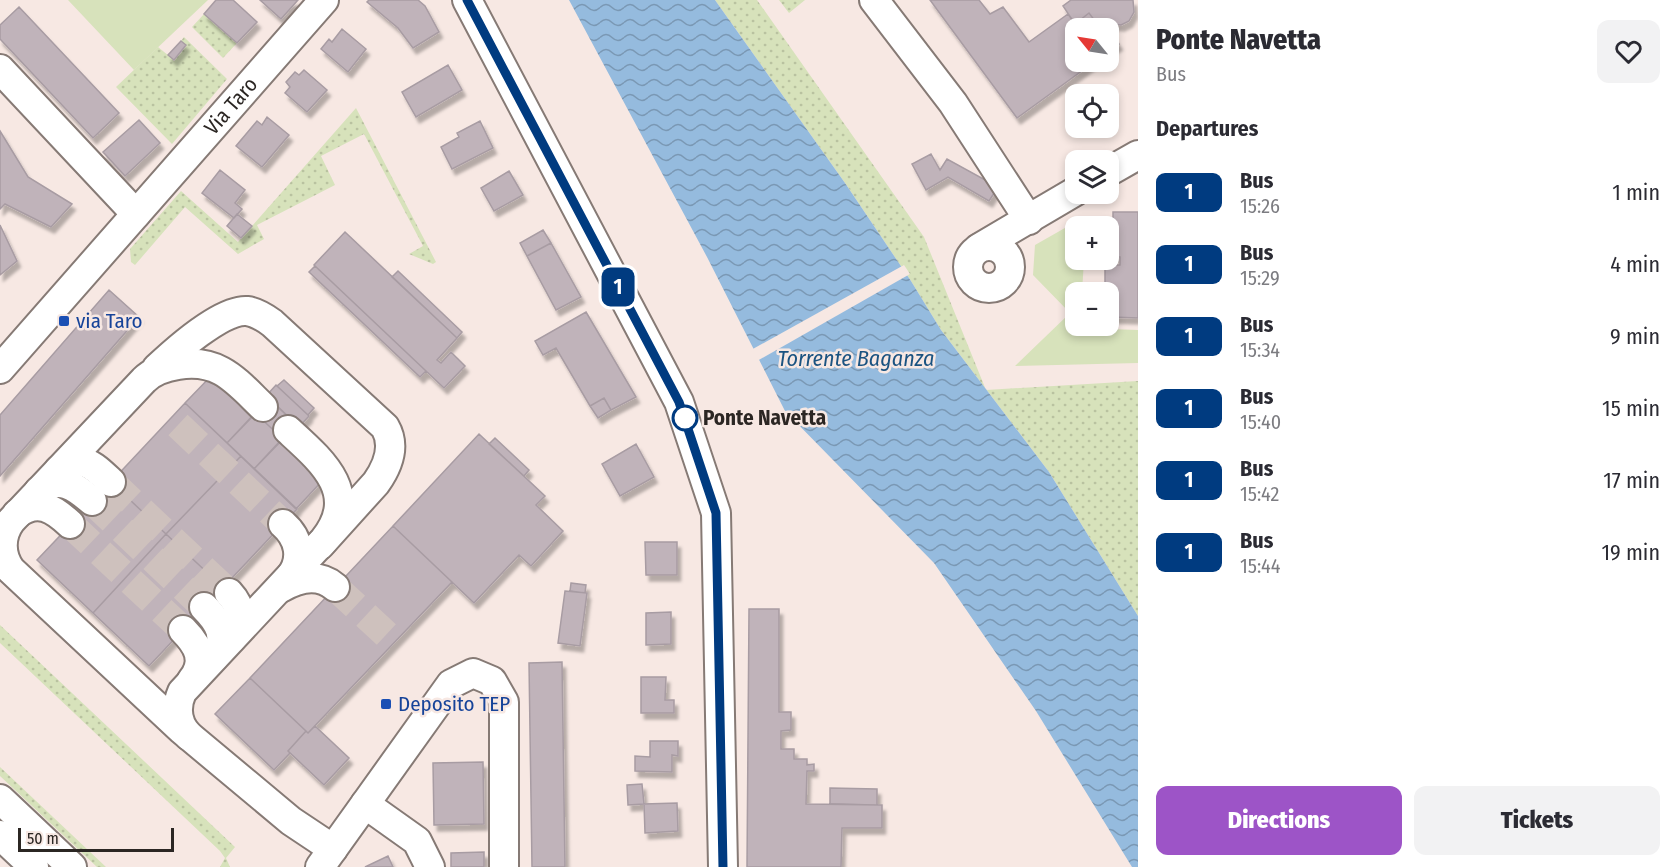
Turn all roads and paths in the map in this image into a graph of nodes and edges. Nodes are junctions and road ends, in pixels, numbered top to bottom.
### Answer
1 (324, 0) edge
2 (467, 0) edge
3 (874, 0) edge
4 (0, 69) edge
5 (1138, 155) edge
6 (1119, 166) edge
7 (1065, 198) edge
8 (136, 214) junction
9 (1023, 223) junction
10 (992, 251) dead end
11 (0, 369) edge
12 (144, 380) junction
13 (263, 407) dead end
14 (288, 430) dead end
15 (59, 470) junction
16 (39, 491) junction
17 (17, 514) junction
18 (70, 524) tunnel mouth
19 (283, 524) tunnel mouth
20 (320, 545) junction
21 (280, 587) junction
22 (336, 587) tunnel mouth
23 (229, 593) tunnel mouth
24 (204, 607) tunnel mouth
25 (183, 630) tunnel mouth
26 (223, 648) junction
27 (192, 680) junction
28 (191, 737) junction
29 (0, 799) edge
30 (365, 804) junction
31 (0, 822) edge
32 (0, 835) edge
33 (327, 858) edge
34 (34, 867) edge
35 (48, 867) edge
36 (72, 867) edge
37 (430, 867) edge
38 (504, 867) edge
39 (723, 867) edge

1 - 8 street, Via Taro
2 - 39 street
3 - 9 street
4 - 8 street
5 - 6 street
7 - 9 street
8 - 11 street, Via Taro
9 - 10 street
12 - 13 street
12 - 15 street
12 - 20 street
14 - 20 street
15 - 16 street
15 - 16 street
16 - 17 street
17 - 18 street
17 - 28 street
19 - 21 street
20 - 21 street
21 - 22 street
21 - 26 street
23 - 26 street
24 - 26 street
25 - 27 street
26 - 27 street
27 - 28 street
28 - 33 street
29 - 36 street
30 - 33 street
30 - 37 street
30 - 38 street
31 - 35 street
32 - 34 street

